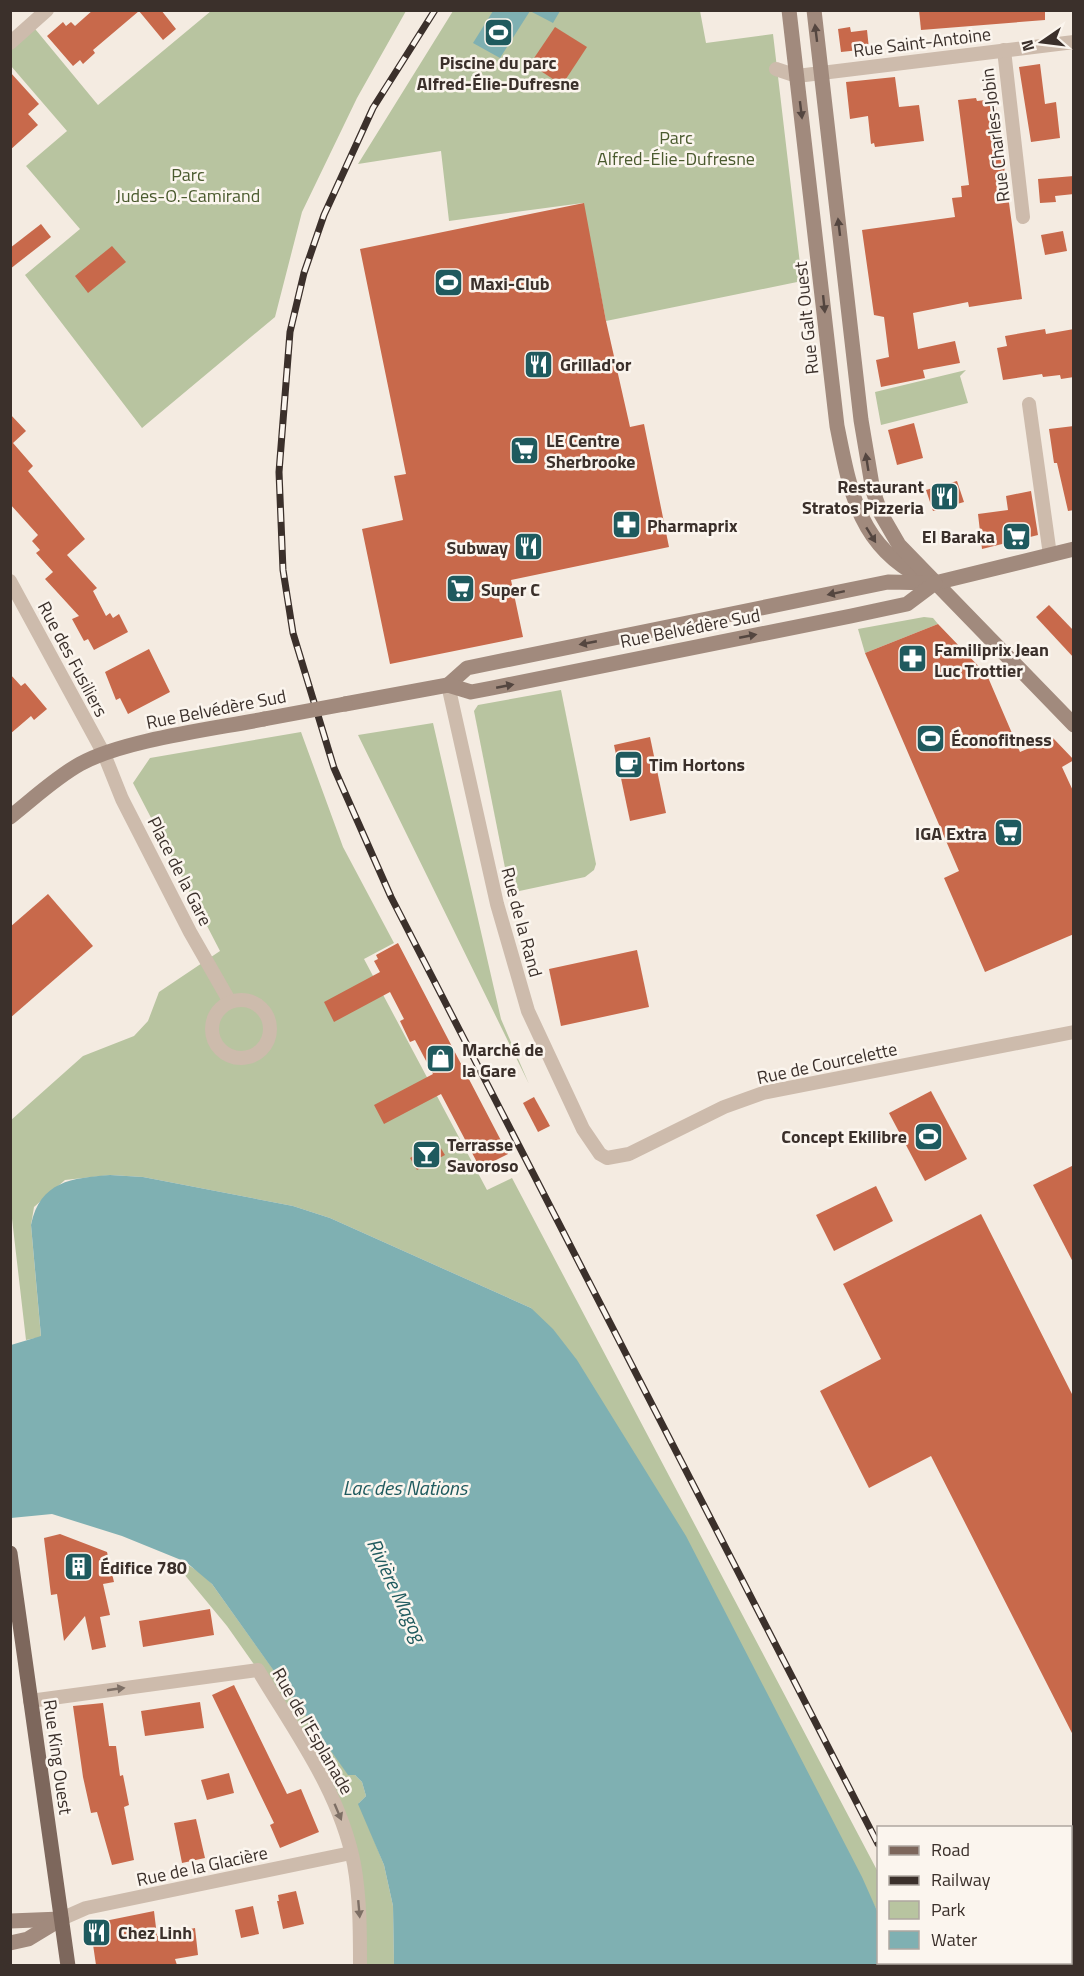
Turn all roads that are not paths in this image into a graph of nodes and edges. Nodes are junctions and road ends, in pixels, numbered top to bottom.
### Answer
1 (47, 10) edge
2 (789, 10) edge
3 (814, 10) edge
4 (1074, 42) edge
5 (10, 44) edge
6 (1004, 50) junction
7 (776, 69) dead end
8 (821, 73) junction
9 (797, 76) junction
10 (1023, 217) dead end
11 (1029, 404) dead end
12 (1074, 549) edge
13 (1050, 555) junction
14 (10, 581) edge
15 (935, 584) junction
16 (448, 685) junction
17 (1074, 725) edge
18 (104, 754) junction
19 (10, 817) edge
20 (230, 1002) junction
21 (1074, 1032) edge
22 (600, 1154) joint
23 (10, 1553) edge
24 (15, 1623) edge
25 (30, 1701) junction
26 (351, 1853) junction
27 (61, 1919) junction
28 (10, 1921) edge
29 (10, 1943) edge
30 (68, 1965) edge
31 (360, 1965) edge

1 - 5 street
2 - 9 main road, Rue Galt Ouest
8 -> 3 main road, Rue Galt Ouest
4 - 6 street, Rue Saint-Antoine
6 - 8 street, Rue Saint-Antoine
6 - 10 street, Rue Charles-Jobin
7 - 9 street, Rue Saint-Antoine
8 - 9 street, Rue Saint-Antoine
15 -> 8 main road, Rue Galt Ouest
9 -> 15 main road, Rue Galt Ouest
11 - 13 street
12 - 13 main road, Rue Belvédère Sud
13 - 15 main road, Rue Belvédère Sud
14 - 18 street, Rue des Fusiliers
15 -> 16 main road, Rue Belvédère Sud
16 -> 15 main road, Rue Belvédère Sud
15 - 17 main road, Rue Galt Ouest
16 - 18 main road, Rue Belvédère Sud, bridge
16 - 22 street, Rue de la Rand
18 - 19 main road, Rue Belvédère Sud
18 - 20 street, Place de la Gare
20 - 20 street
21 - 22 street, Rue de Courcelette
23 - 24 main road, Rue King Ouest
24 - 25 main road, Rue King Ouest
25 -> 26 street, Rue de l'Esplanade
25 - 27 main road, Rue King Ouest
26 - 27 street, Rue de la Glacière
26 -> 31 street, Rue de l'Esplanade
27 - 28 main road
27 - 29 main road
27 - 30 main road, Rue King Ouest

